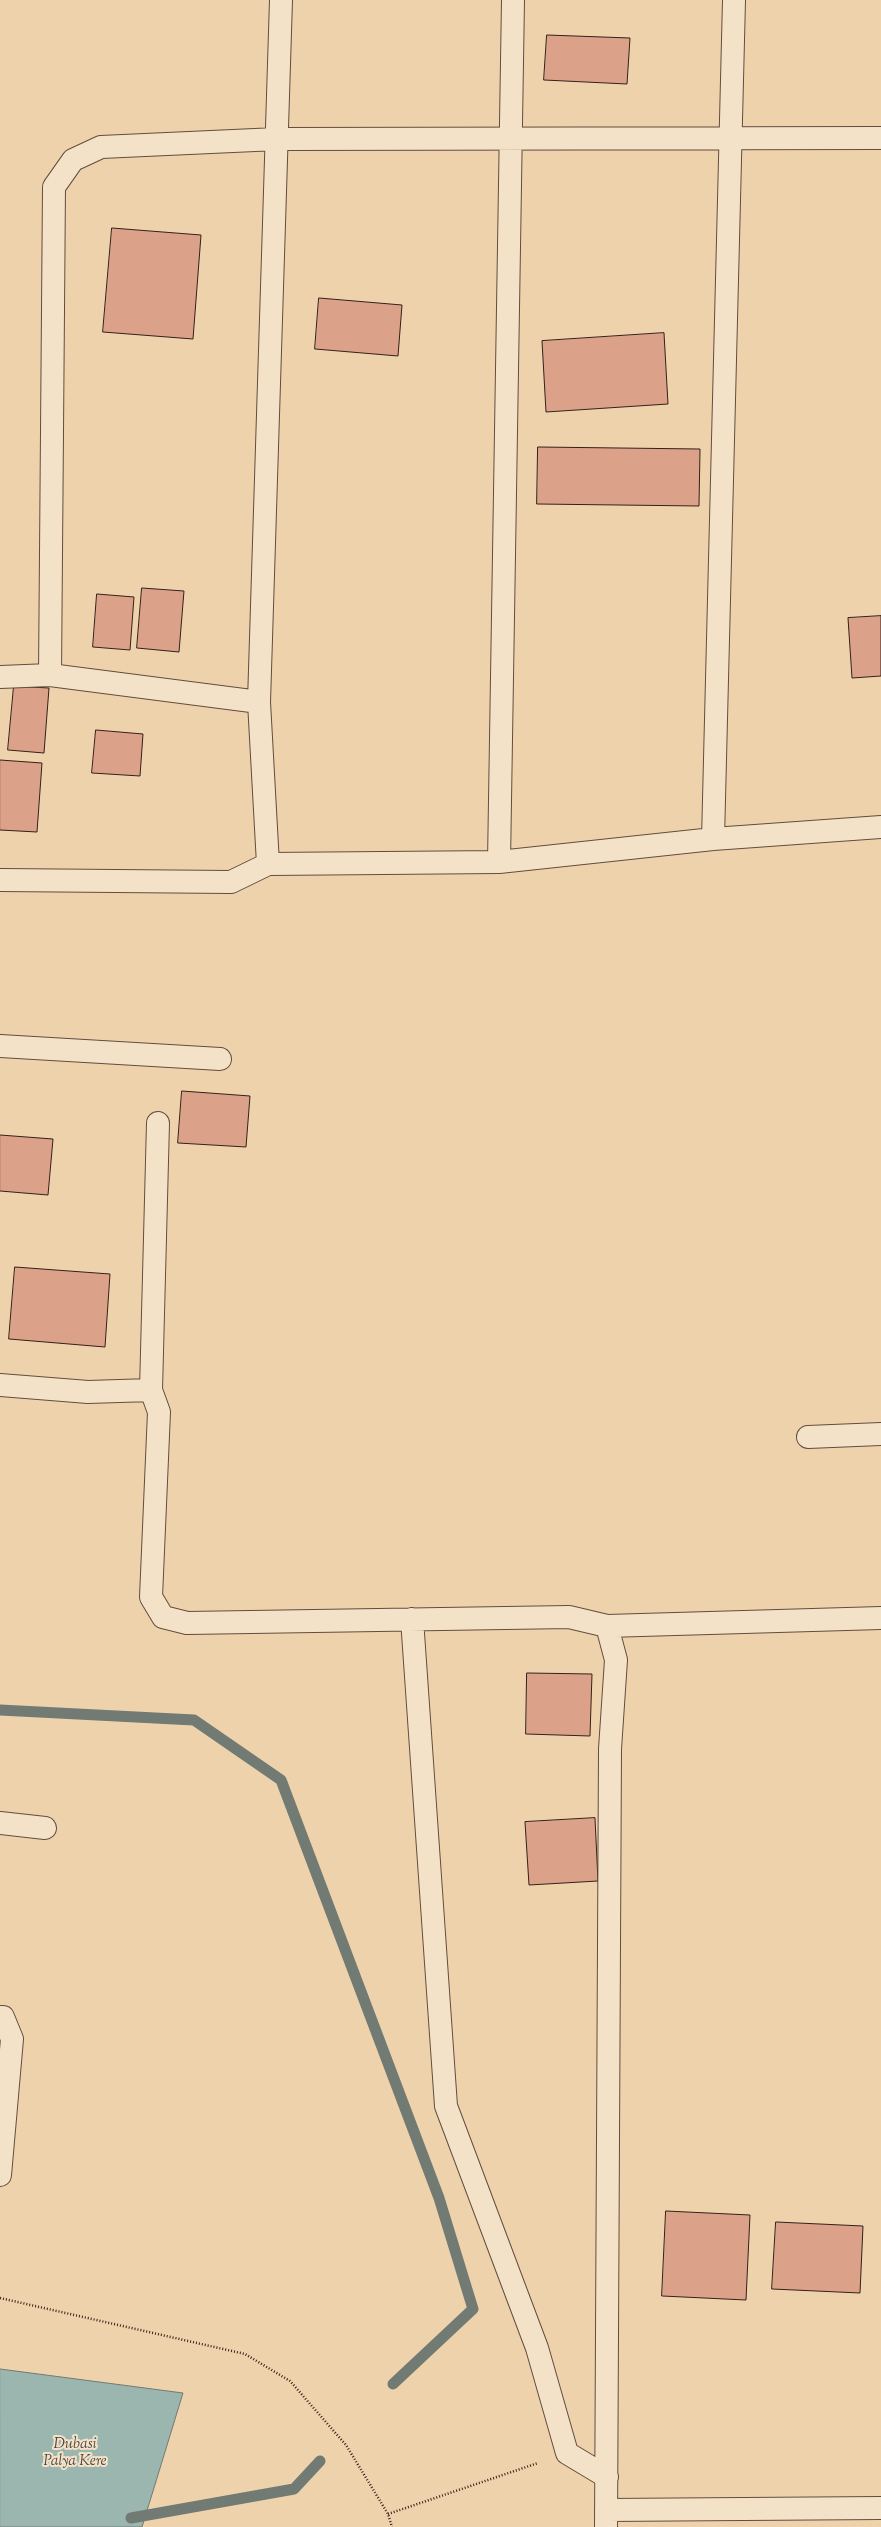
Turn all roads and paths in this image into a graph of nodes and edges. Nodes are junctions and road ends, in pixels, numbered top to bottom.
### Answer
1 (281, 0) edge
2 (513, 0) edge
3 (734, 0) edge
4 (730, 138) junction
5 (881, 138) edge
6 (277, 139) junction
7 (511, 139) junction
8 (50, 675) junction
9 (0, 677) edge
10 (259, 702) junction
11 (881, 827) edge
12 (713, 839) junction
13 (499, 862) junction
14 (268, 864) junction
15 (0, 880) edge
16 (0, 1046) edge
17 (220, 1059) dead end
18 (158, 1123) dead end
19 (0, 1385) edge
20 (151, 1390) junction
21 (881, 1434) edge
22 (808, 1437) dead end
23 (881, 1618) edge
24 (412, 1619) junction
25 (607, 1626) junction
26 (0, 1823) edge
27 (45, 1828) dead end
28 (0, 2017) edge
29 (0, 2175) edge
30 (0, 2298) edge
31 (567, 2453) junction
32 (607, 2477) junction
33 (881, 2508) edge
34 (388, 2514) junction
35 (606, 2519) edge
36 (392, 2527) edge

1 - 6 street
2 - 7 street
3 - 4 street
4 - 5 street
4 - 7 street
4 - 12 street
6 - 7 street
6 - 8 street
6 - 10 street
7 - 13 street
8 - 9 street
8 - 10 street
10 - 14 street
11 - 12 street
12 - 13 street
13 - 14 street
14 - 15 street
16 - 17 street
18 - 20 street
19 - 20 street
20 - 24 street
21 - 22 street
23 - 25 street
24 - 25 street
24 - 31 street
25 - 32 street
26 - 27 street
28 - 29 street
30 - 34 path
31 - 32 street
31 - 34 path
32 - 35 street
33 - 35 street
34 - 36 path

